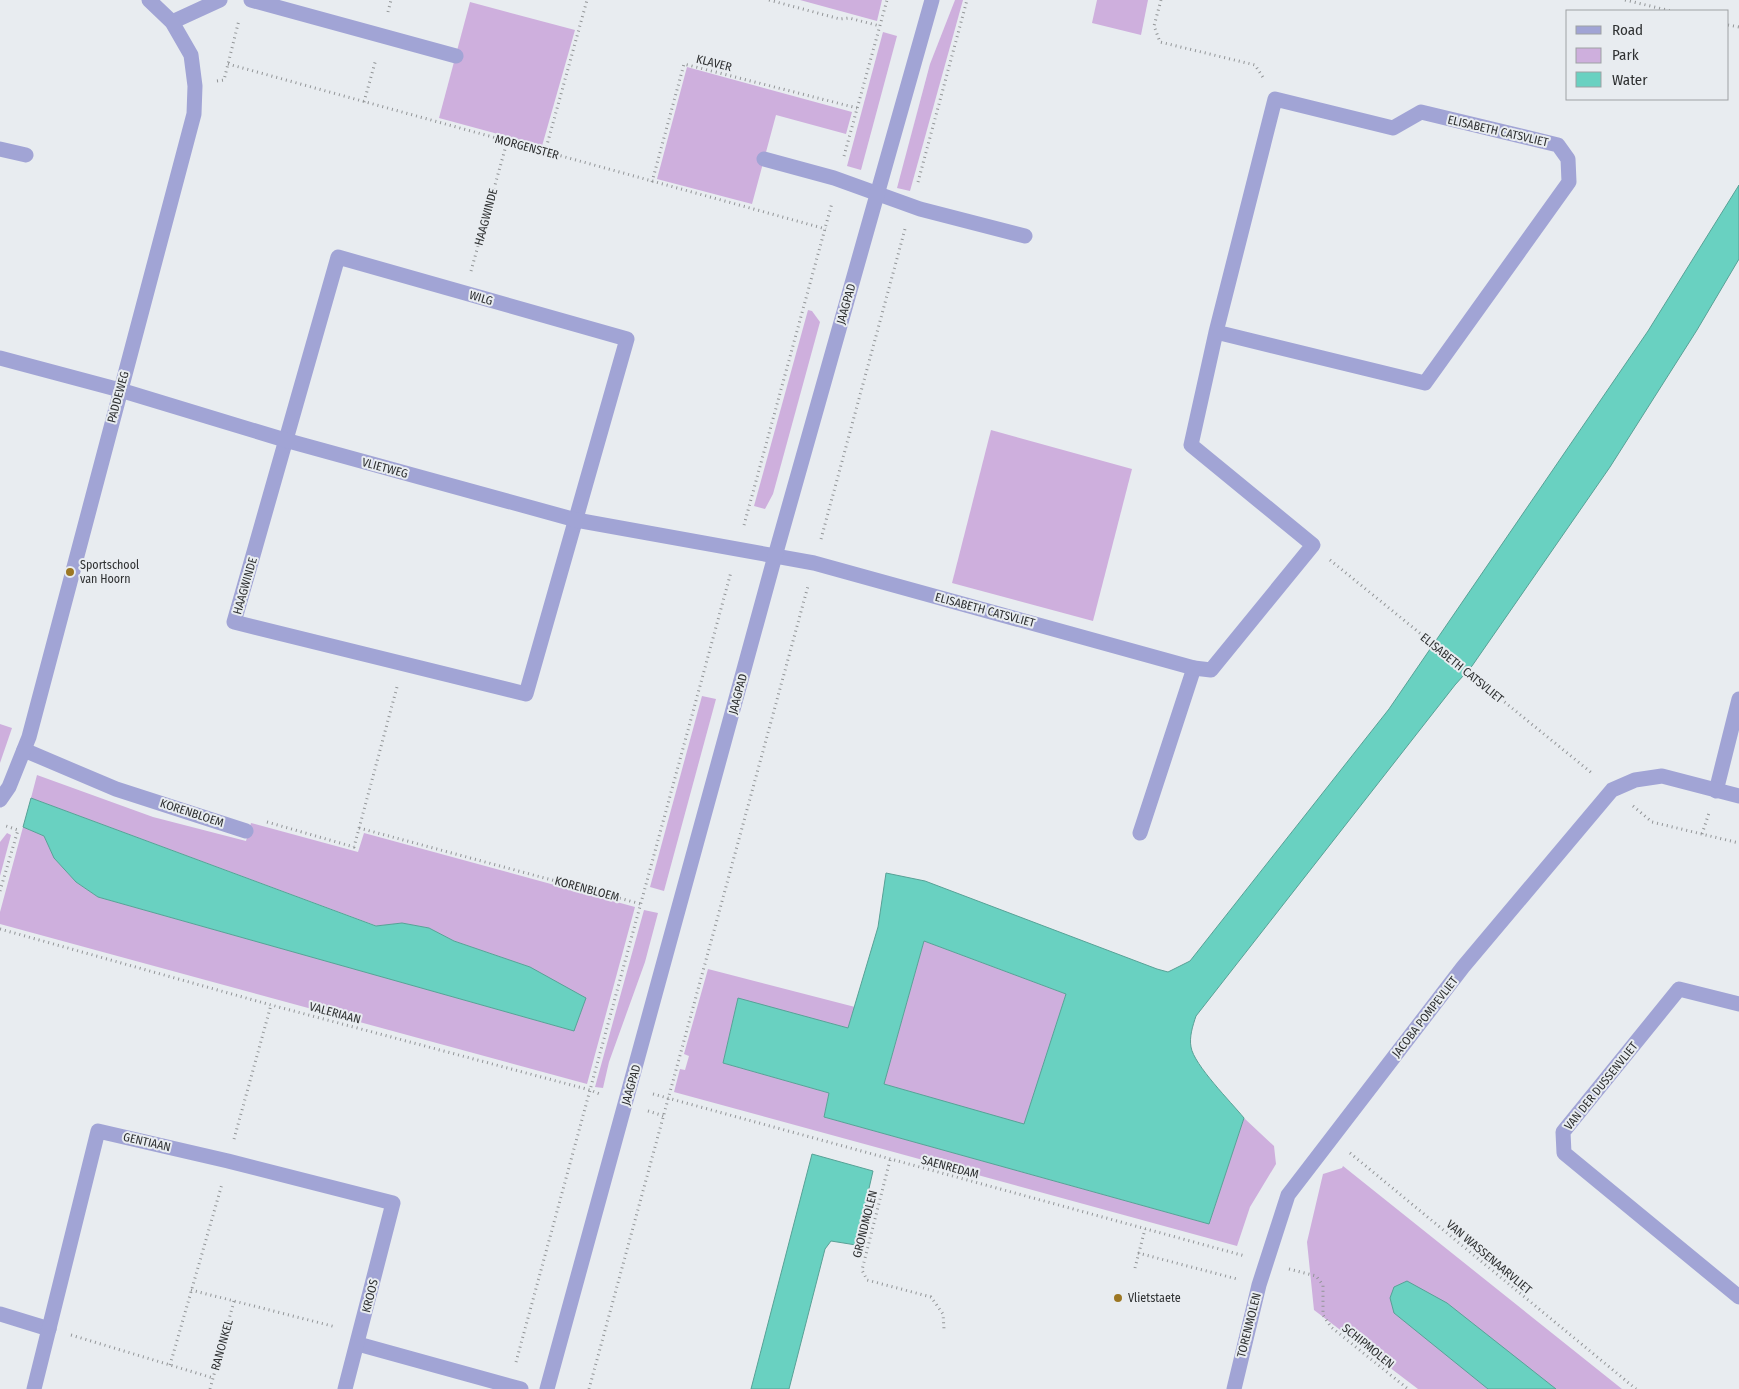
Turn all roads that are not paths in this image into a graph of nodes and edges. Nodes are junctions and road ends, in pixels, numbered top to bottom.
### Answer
1 (149, 0) edge
2 (220, 0) edge
3 (251, 0) edge
4 (932, 0) edge
5 (172, 22) junction
6 (456, 56) dead end
7 (0, 149) edge
8 (26, 155) dead end
9 (764, 159) dead end
10 (876, 194) junction
11 (1025, 236) dead end
12 (1216, 332) junction
13 (0, 358) edge
14 (120, 390) junction
15 (286, 440) junction
16 (576, 520) junction
17 (775, 556) junction
18 (1194, 668) junction
19 (1739, 699) edge
20 (24, 750) junction
21 (1716, 791) junction
22 (1739, 796) edge
23 (0, 800) edge
24 (246, 831) road end
25 (1140, 833) dead end
26 (1739, 1004) edge
27 (393, 1203) joint
28 (1266, 1262) joint
29 (1739, 1297) edge
30 (0, 1314) edge
31 (49, 1329) junction
32 (358, 1344) junction
33 (515, 1387) edge
34 (34, 1389) edge
35 (345, 1389) edge
36 (547, 1389) edge
37 (1234, 1389) edge

1 - 5 street, PADDEWEG
2 - 5 street
3 - 6 street
4 - 10 street, JAAGPAD
5 - 14 street, PADDEWEG
7 - 8 street
9 - 10 street
10 - 11 street
10 - 17 street, JAAGPAD
12 - 12 street, ELISABETH CATSVLIET
12 - 18 street, ELISABETH CATSVLIET
13 - 14 street, VLIETWEG
14 - 15 street, VLIETWEG
14 - 20 street, PADDEWEG
15 - 16 street, VLIETWEG
15 - 16 street, HAAGWINDE
15 - 16 street, WILG
16 - 17 street, VLIETWEG
17 - 18 street, ELISABETH CATSVLIET
17 - 36 street, JAAGPAD
18 - 25 street
19 - 21 street
20 - 23 street, PADDEWEG
20 - 24 street, KORENBLOEM
21 - 22 street, JACOBA POMPEVLIET
21 - 28 street, JACOBA POMPEVLIET
26 - 29 street, VAN DER DUSSENVLIET
27 - 31 street, GENTIAAN
27 - 32 street, KROOS
28 - 37 street, TORENMOLEN
30 - 31 street
31 - 34 street
32 - 33 street
32 - 35 street, KROOS

